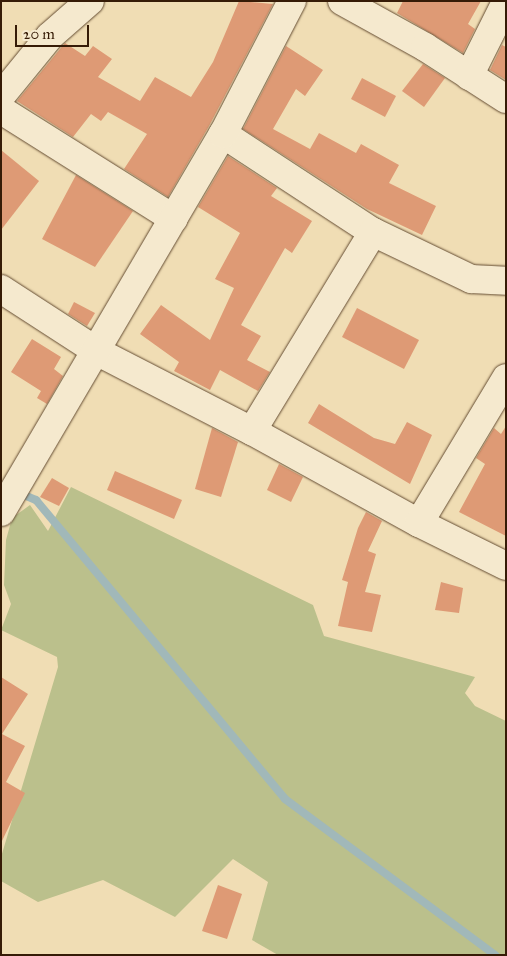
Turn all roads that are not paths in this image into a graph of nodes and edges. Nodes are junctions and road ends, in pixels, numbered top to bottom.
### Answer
1 (90, 1) edge
2 (292, 1) edge
3 (342, 1) edge
4 (506, 2) edge
5 (469, 76) junction
6 (1, 96) edge
7 (506, 99) edge
8 (1, 110) edge
9 (223, 134) junction
10 (174, 219) junction
11 (373, 232) junction
12 (506, 281) edge
13 (1, 289) edge
14 (98, 352) junction
15 (506, 378) edge
16 (252, 431) junction
17 (9, 499) edge
18 (418, 523) junction
19 (506, 566) edge

1 - 6 street
2 - 9 street
3 - 5 street
4 - 5 street
5 - 7 street
8 - 10 street
9 - 10 street
9 - 11 street
10 - 14 street
11 - 12 street
11 - 16 street
13 - 14 street
14 - 16 street
14 - 17 street
15 - 18 street
16 - 18 street
18 - 19 street

